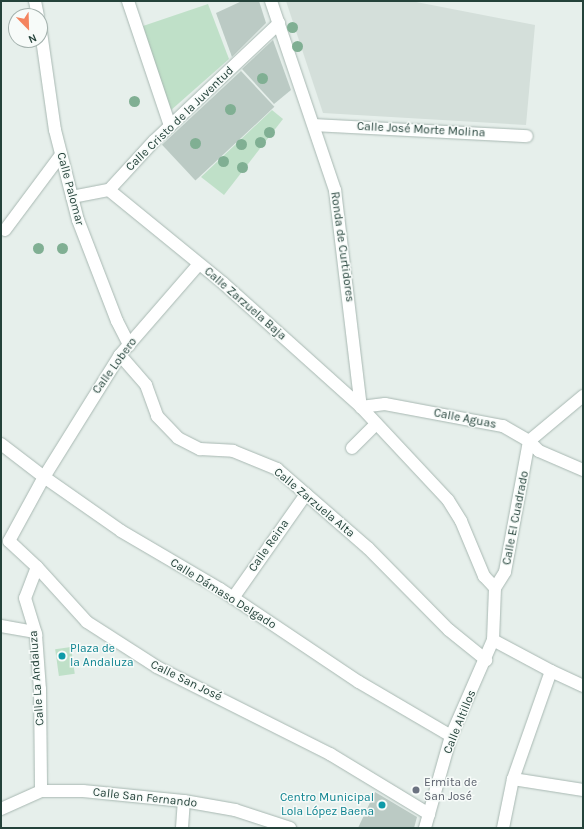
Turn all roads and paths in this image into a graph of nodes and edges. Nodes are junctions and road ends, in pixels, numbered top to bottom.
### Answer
1 (128, 1) edge
2 (271, 1) edge
3 (279, 23) junction
4 (43, 48) edge
5 (314, 125) junction
6 (170, 126) junction
7 (527, 136) dead end
8 (61, 155) junction
9 (109, 190) junction
10 (72, 197) junction
11 (5, 230) dead end
12 (199, 264) junction
13 (129, 345) junction
14 (120, 355) junction
15 (583, 396) edge
16 (361, 407) junction
17 (376, 424) junction
18 (529, 441) junction
19 (1, 444) edge
20 (352, 448) dead end
21 (583, 470) edge
22 (44, 477) junction
23 (306, 494) junction
24 (37, 567) junction
25 (495, 588) junction
26 (233, 598) junction
27 (1, 626) edge
28 (35, 632) junction
29 (493, 640) junction
30 (486, 660) junction
31 (550, 671) junction
32 (583, 686) edge
33 (451, 736) junction
34 (513, 779) junction
35 (583, 790) edge
36 (41, 792) junction
37 (184, 801) junction
38 (1, 809) edge
39 (429, 814) junction
40 (182, 828) edge
41 (290, 828) edge
42 (425, 828) edge
43 (503, 828) edge

1 - 6 street
2 - 3 street, Ronda de Curtidores
3 - 5 street, Ronda de Curtidores
3 - 6 street, Calle Cristo de la Juventud
4 - 8 street, Calle Palomar
5 - 7 street, Calle José Morte Molina
5 - 16 street, Ronda de Curtidores
6 - 9 street, Calle Cristo de la Juventud
8 - 10 street, Calle Palomar
8 - 11 street
9 - 10 street
9 - 12 street, Calle Zarzuela Baja
10 - 13 street, Calle Palomar
12 - 13 street, Calle Lobero
12 - 16 street, Calle Zarzuela Baja
13 - 14 street, Calle Lobero
14 - 22 street, Calle Lobero
14 - 23 street, Calle Zarzuela Alta
15 - 18 street
16 - 17 street, Calle Zarzuela Baja
16 - 18 street, Calle Aguas
17 - 20 street
17 - 25 street, Calle Zarzuela Baja
18 - 21 street, Calle Aguas
18 - 25 street, Calle El Cuadrado
19 - 22 street, Calle Dámaso Delgado
22 - 24 street, Calle San José
22 - 26 street, Calle Dámaso Delgado
23 - 26 street, Calle Reina
23 - 30 street, Calle Zarzuela Alta
24 - 28 street, Calle La Andaluza
24 - 39 street, Calle San José
25 - 29 street, Calle El Cuadrado
26 - 33 street, Calle Dámaso Delgado
27 - 28 street
28 - 36 street, Calle La Andaluza
29 - 30 street, Calle Altillos
29 - 31 street
30 - 33 street, Calle Altillos
31 - 32 street
31 - 34 street
33 - 39 street, Calle Altillos
34 - 35 street
34 - 43 street
36 - 37 street, Calle San Fernando
36 - 38 street, Calle San Fernando
37 - 40 street
37 - 41 street, Calle San Fernando
39 - 42 street, Calle Altillos

